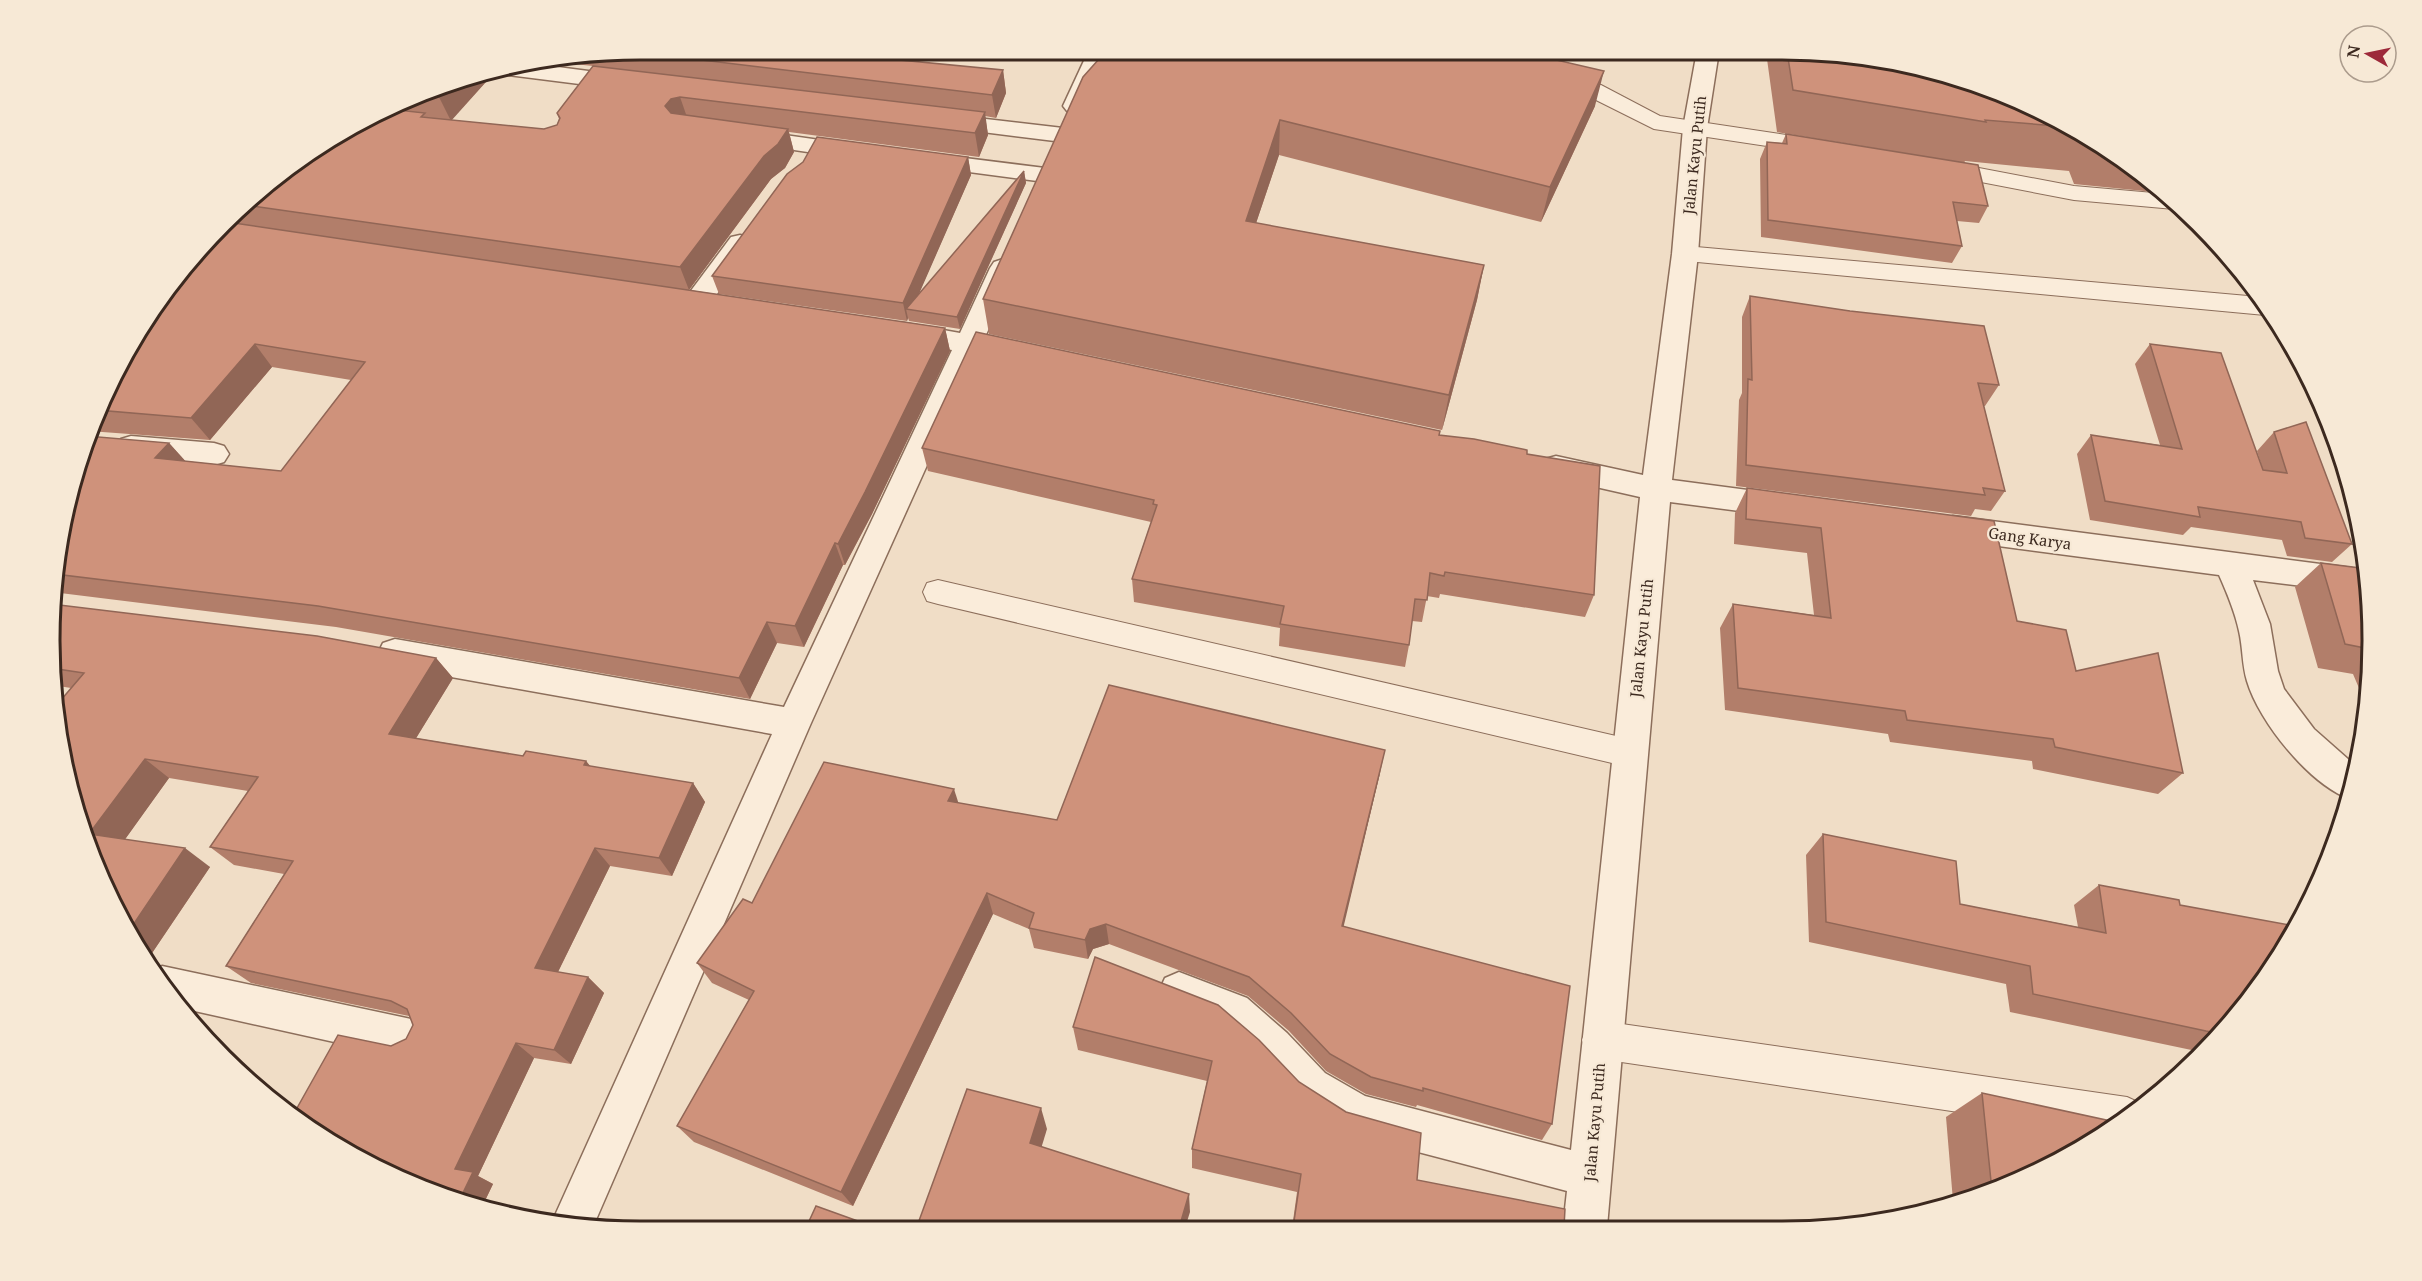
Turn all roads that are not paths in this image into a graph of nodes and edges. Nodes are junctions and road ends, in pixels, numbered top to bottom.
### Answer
1 (1096, 60) edge
2 (1706, 60) edge
3 (527, 71) edge
4 (1536, 77) edge
5 (653, 86) edge
6 (926, 119) edge
7 (1695, 128) junction
8 (732, 135) edge
9 (1063, 135) junction
10 (1843, 151) edge
11 (1911, 162) edge
12 (1045, 175) junction
13 (2160, 201) edge
14 (1031, 207) edge
15 (751, 227) edge
16 (1017, 238) edge
17 (1684, 254) junction
18 (697, 302) edge
19 (2255, 305) edge
20 (875, 328) edge
21 (970, 342) junction
22 (1040, 357) edge
23 (108, 445) edge
24 (214, 454) dead end
25 (1528, 461) edge
26 (1656, 489) junction
27 (1808, 509) edge
28 (1926, 524) edge
29 (2230, 565) junction
30 (2359, 581) edge
31 (938, 592) dead end
32 (371, 649) edge
33 (794, 723) junction
34 (1629, 753) junction
35 (2345, 780) edge
36 (1140, 976) edge
37 (176, 988) edge
38 (411, 1039) edge
39 (1602, 1040) junction
40 (2115, 1115) edge
41 (1589, 1176) junction
42 (575, 1217) edge
43 (1585, 1221) edge

1 - 9 street
2 - 7 street, Jalan Kayu Putih
3 - 5 street
4 - 7 lane
6 - 9 street
7 - 10 lane
7 - 17 street, Jalan Kayu Putih
8 - 12 street
9 - 12 street
11 - 13 lane
12 - 14 street
15 - 18 street
16 - 21 street
17 - 19 lane
17 - 26 street, Jalan Kayu Putih
20 - 21 street
21 - 22 street
21 - 33 street
23 - 24 street
25 - 26 street
26 - 27 street
26 - 34 street, Jalan Kayu Putih
28 - 29 street, Gang Karya
29 - 30 street, Gang Karya
29 - 35 street
31 - 34 lane
32 - 33 street
33 - 42 street
34 - 39 street, Jalan Kayu Putih
36 - 41 street
37 - 38 street
39 - 40 lane
39 - 41 street, Jalan Kayu Putih
41 - 43 street, Jalan Kayu Putih

